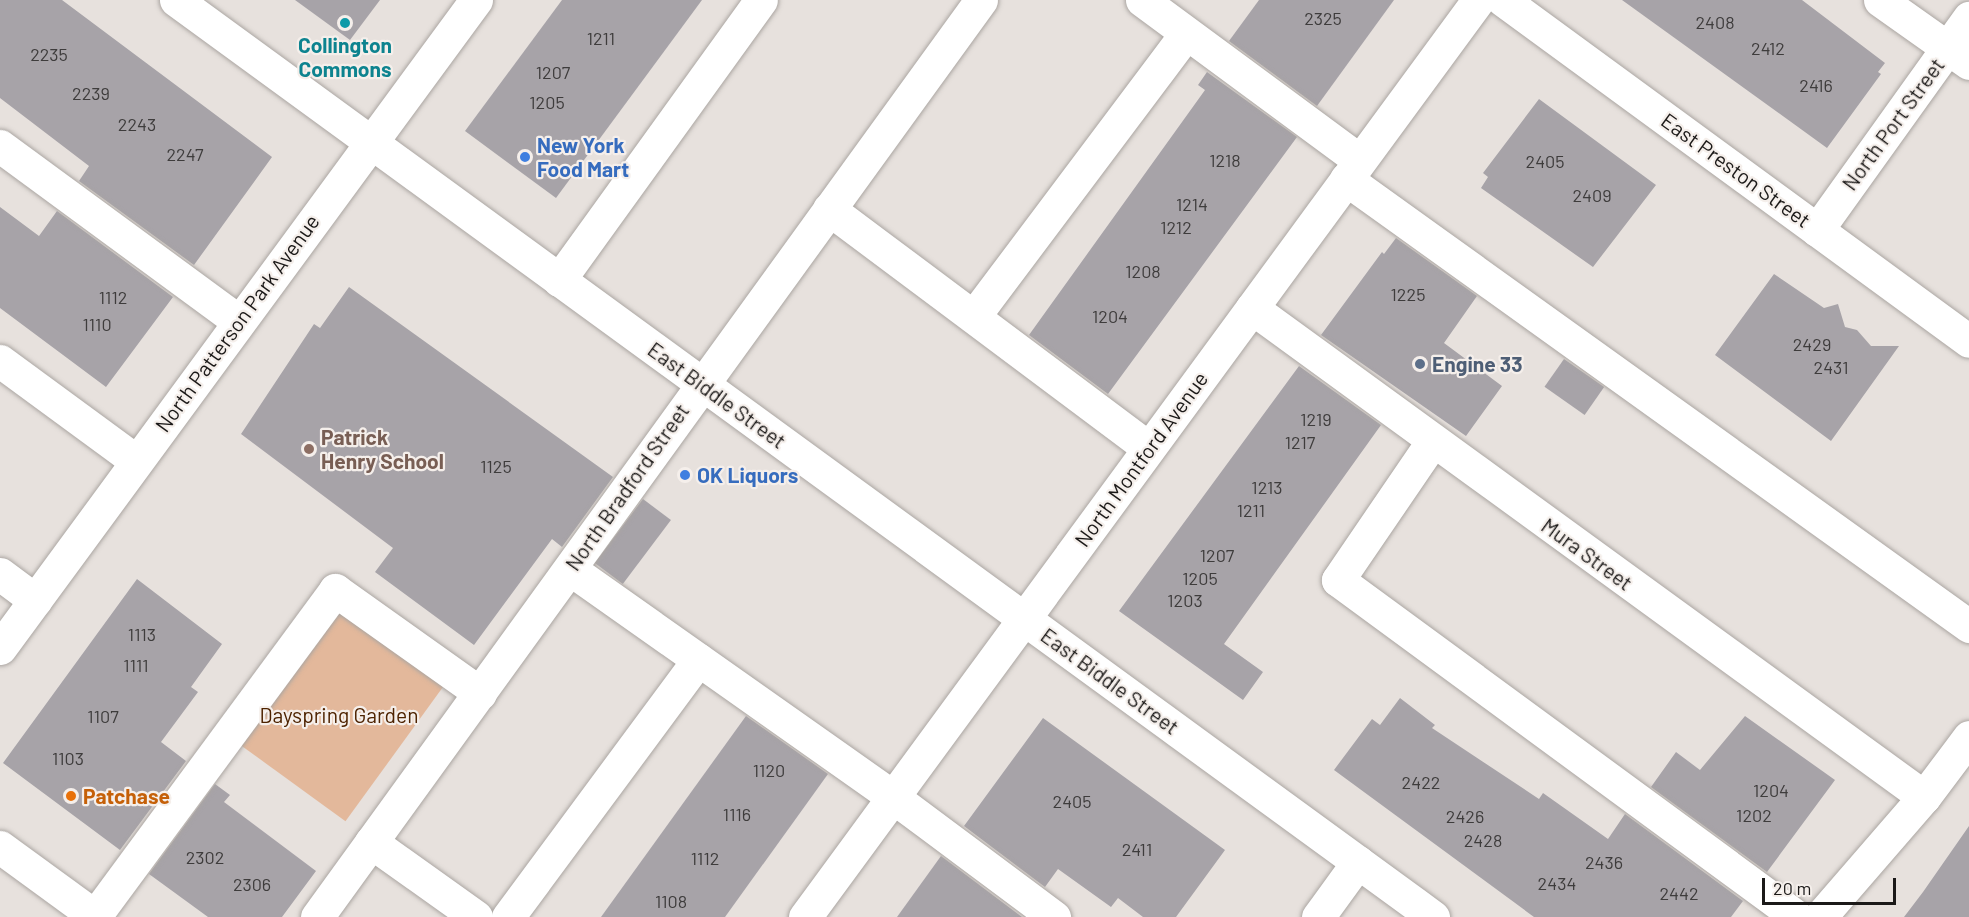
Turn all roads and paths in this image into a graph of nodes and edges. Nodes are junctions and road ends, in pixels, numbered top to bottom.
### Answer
1 (176, 0) edge
2 (476, 0) edge
3 (761, 0) edge
4 (981, 0) edge
5 (1142, 0) edge
6 (1478, 0) edge
7 (1503, 0) edge
8 (1880, 0) edge
9 (1969, 18) edge
10 (1186, 33) junction
11 (1958, 55) edge
12 (369, 142) junction
13 (0, 146) edge
14 (1353, 170) junction
15 (829, 209) junction
16 (1817, 230) junction
17 (559, 280) junction
18 (1252, 308) junction
19 (974, 316) junction
20 (238, 321) junction
21 (1969, 341) edge
22 (0, 361) edge
23 (700, 383) junction
24 (1432, 442) junction
25 (1149, 448) junction
26 (136, 461) junction
27 (570, 569) junction
28 (0, 573) edge
29 (35, 600) junction
30 (1024, 619) junction
31 (1969, 626) edge
32 (0, 648) edge
33 (698, 660) junction
34 (480, 693) junction
35 (1969, 737) edge
36 (893, 797) junction
37 (1924, 798) junction
38 (372, 842) junction
39 (0, 847) edge
40 (1358, 862) junction
41 (96, 917) edge
42 (316, 917) edge
43 (476, 917) edge
44 (508, 917) edge
45 (805, 917) edge
46 (1054, 917) edge
47 (1318, 917) edge
48 (1433, 917) edge
49 (1797, 917) edge
50 (1820, 917) edge

1 - 12 street, East Biddle Street
2 - 12 street, North Patterson Park Avenue
3 - 17 street
4 - 15 street, North Bradford Street
5 - 10 street
6 - 14 street, North Montford Avenue
7 - 16 street, East Preston Street
8 - 11 street
9 - 11 street, North Port Street
10 - 14 street
10 - 19 street
11 - 16 street, North Port Street
12 - 17 street, East Biddle Street
12 - 20 street, North Patterson Park Avenue
13 - 20 street
14 - 18 street, North Montford Avenue
14 - 31 street
15 - 19 street
15 - 23 street, North Bradford Street
16 - 21 street, East Preston Street
17 - 23 street, East Biddle Street
18 - 24 street, Mura Street
18 - 25 street, North Montford Avenue
19 - 25 street
20 - 26 street, North Patterson Park Avenue
22 - 26 street
23 - 27 street, North Bradford Street
23 - 30 street, East Biddle Street
24 - 37 street, Mura Street
24 - 49 street
25 - 30 street, North Montford Avenue
26 - 29 street, North Patterson Park Avenue
27 - 33 street
27 - 34 street, North Bradford Street
28 - 29 street
29 - 32 street, North Patterson Park Avenue
30 - 36 street, North Montford Avenue
30 - 40 street, East Biddle Street
33 - 36 street
33 - 44 street
34 - 38 street, North Bradford Street
34 - 41 street
35 - 37 street
36 - 45 street, North Montford Avenue
36 - 46 street
37 - 50 street
38 - 42 street, North Bradford Street
38 - 43 street
39 - 41 street
40 - 47 street
40 - 48 street, East Biddle Street

